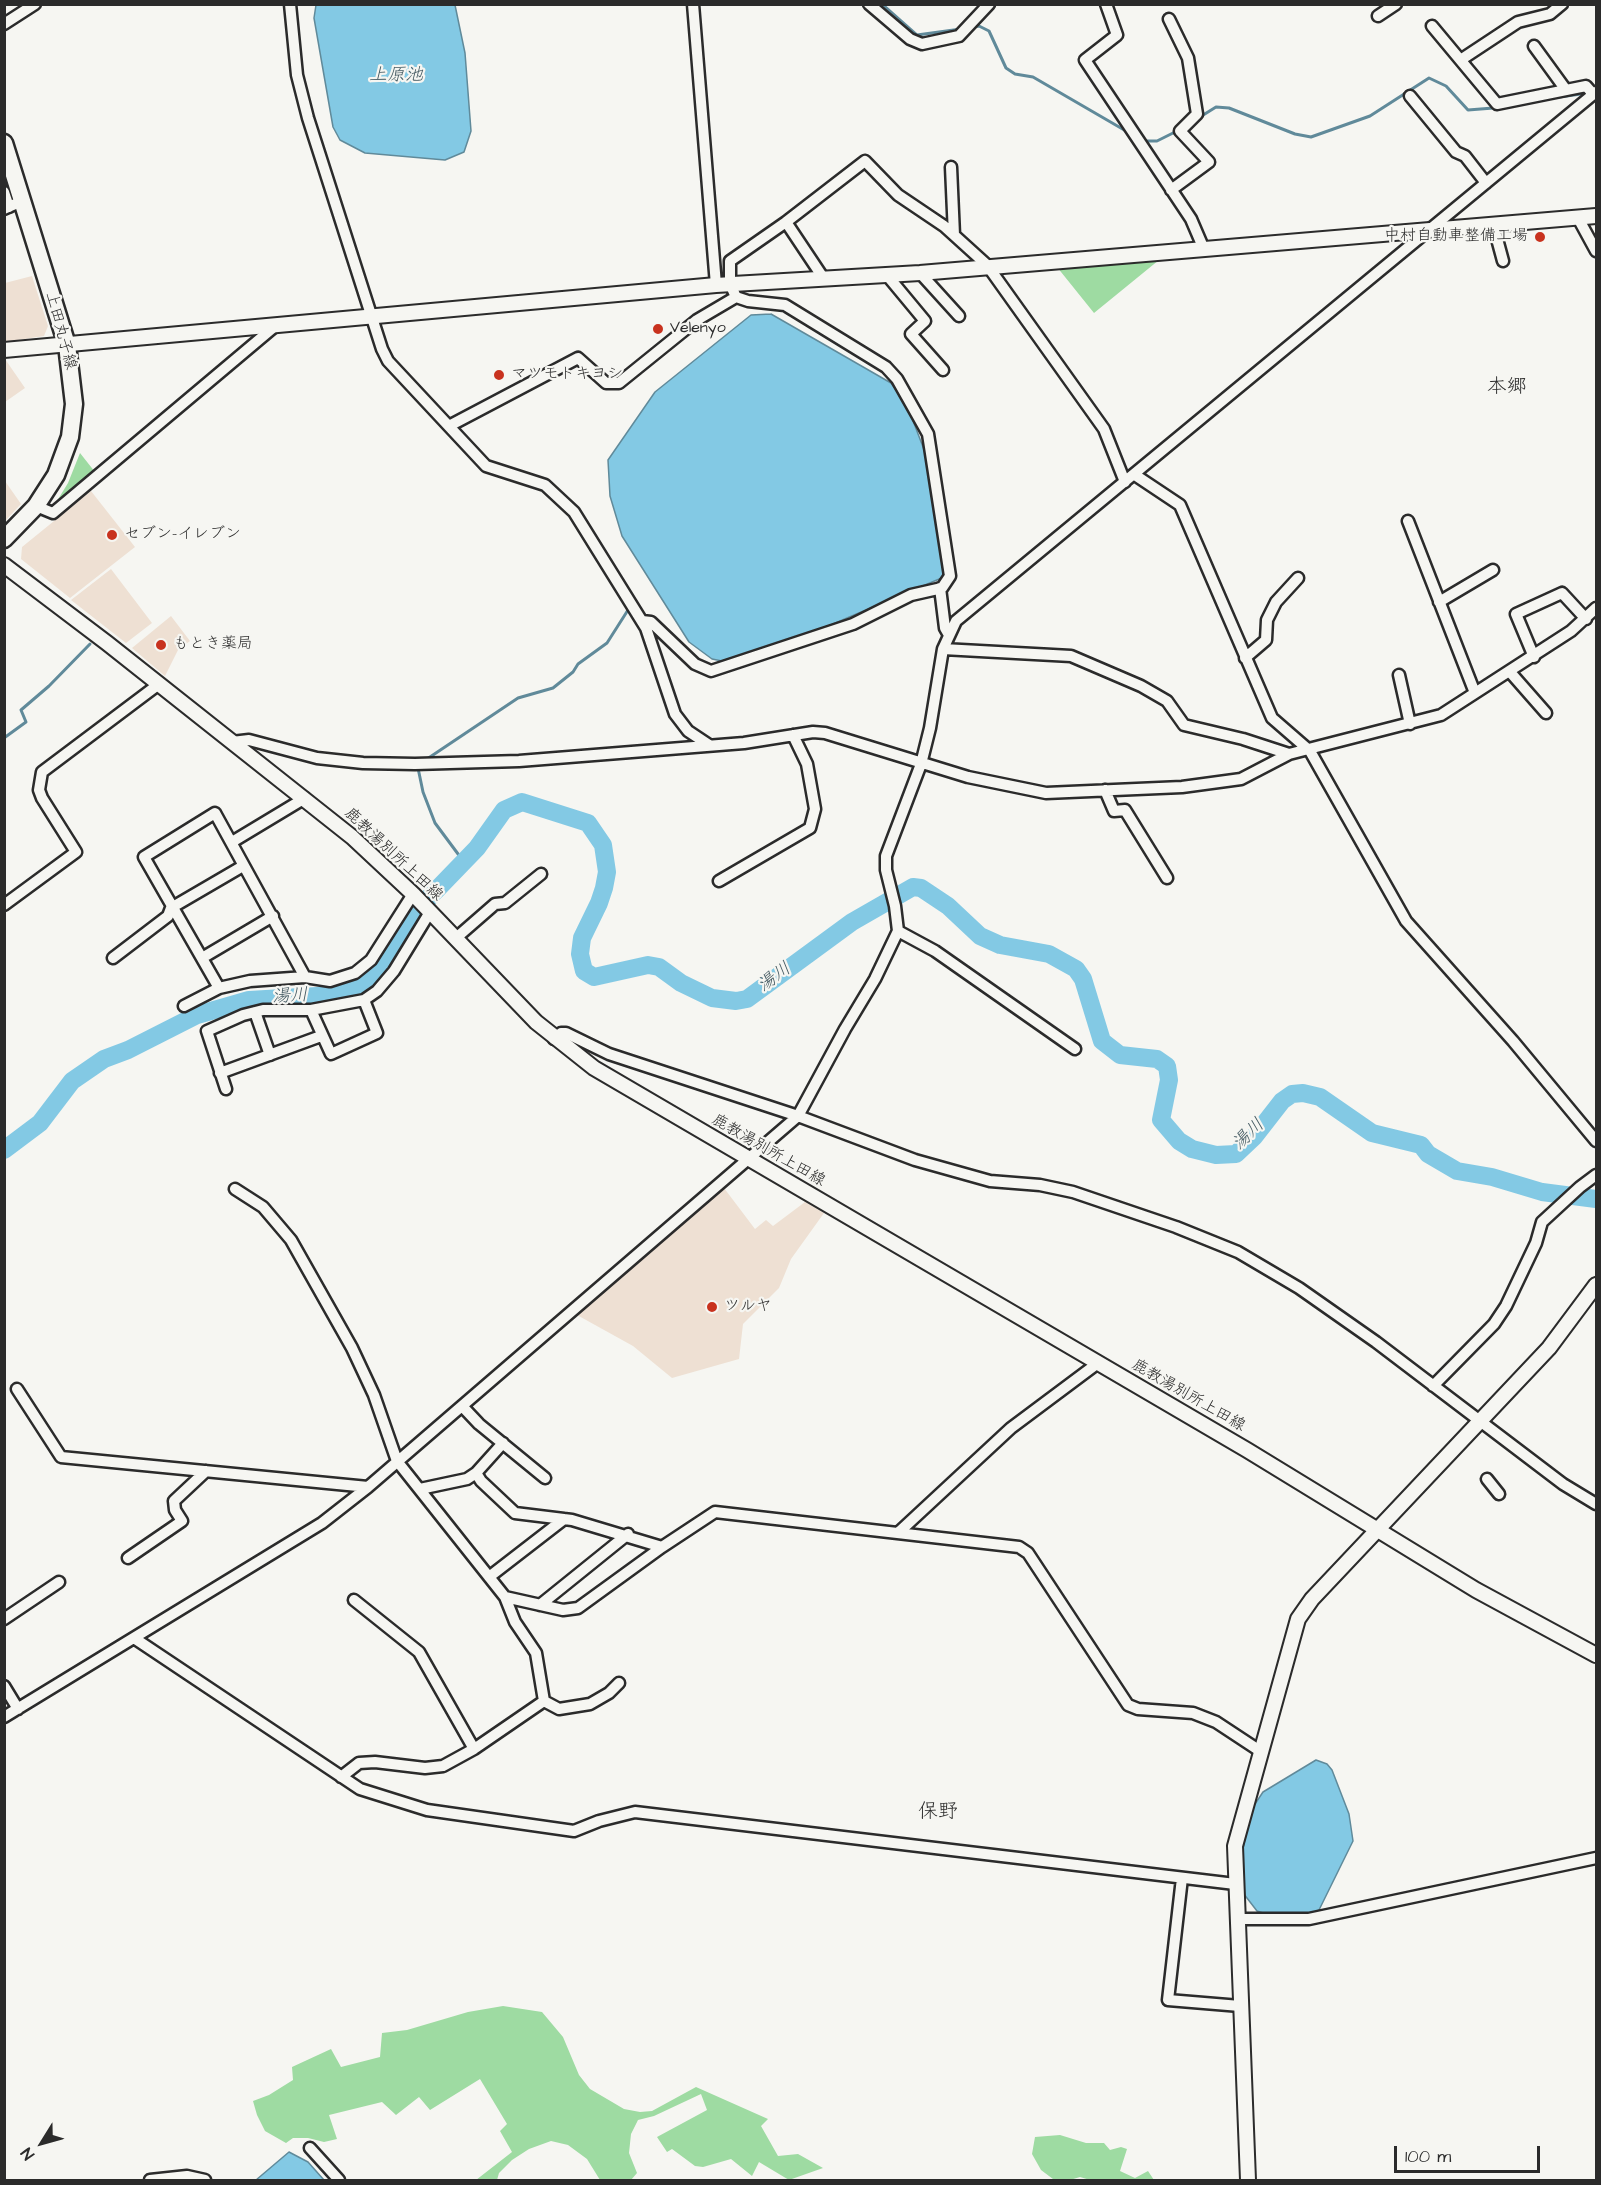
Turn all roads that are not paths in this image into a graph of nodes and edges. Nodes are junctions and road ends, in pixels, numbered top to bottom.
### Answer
1 (35, 4) edge
2 (290, 4) edge
3 (693, 4) edge
4 (869, 4) edge
5 (989, 4) edge
6 (1106, 4) edge
7 (1396, 4) edge
8 (1562, 4) edge
9 (1378, 16) dead end
10 (1169, 19) dead end
11 (4, 24) edge
12 (1432, 26) dead end
13 (1534, 46) dead end
14 (1462, 59) junction
15 (1566, 90) junction
16 (1595, 93) edge
17 (1410, 96) dead end
18 (4, 143) edge
19 (951, 167) dead end
20 (1486, 183) junction
21 (1171, 190) junction
22 (4, 192) edge
23 (12, 206) edge
24 (1596, 216) edge
25 (1578, 218) junction
26 (786, 222) junction
27 (1494, 224) junction
28 (1430, 230) junction
29 (954, 235) junction
30 (1203, 247) junction
31 (1596, 250) edge
32 (1503, 261) dead end
33 (987, 265) junction
34 (920, 273) junction
35 (886, 274) junction
36 (824, 279) junction
37 (728, 289) junction
38 (372, 316) junction
39 (959, 316) dead end
40 (274, 327) junction
41 (68, 345) junction
42 (4, 350) edge
43 (943, 370) dead end
44 (449, 426) junction
45 (1136, 475) junction
46 (1125, 482) junction
47 (36, 506) junction
48 (1408, 521) dead end
49 (4, 539) edge
50 (4, 565) edge
51 (1493, 570) dead end
52 (1298, 578) dead end
53 (940, 588) junction
54 (1439, 602) junction
55 (1596, 608) edge
56 (1586, 619) junction
57 (642, 621) junction
58 (949, 635) junction
59 (943, 649) junction
60 (1534, 657) junction
61 (1245, 658) junction
62 (1510, 672) junction
63 (1399, 675) dead end
64 (159, 684) junction
65 (1475, 693) junction
66 (1546, 713) dead end
67 (1410, 724) junction
68 (793, 735) junction
69 (231, 742) junction
70 (709, 745) junction
71 (1310, 751) junction
72 (1289, 754) junction
73 (921, 764) junction
74 (1105, 790) junction
75 (305, 798) junction
76 (232, 842) junction
77 (243, 866) junction
78 (540, 874) dead end
79 (1167, 878) dead end
80 (719, 881) dead end
81 (415, 896) junction
82 (4, 905) edge
83 (171, 908) junction
84 (429, 911) junction
85 (273, 916) junction
86 (898, 931) junction
87 (456, 938) junction
88 (113, 958) dead end
89 (202, 958) junction
90 (305, 977) junction
91 (219, 988) junction
92 (363, 1000) junction
93 (184, 1006) dead end
94 (311, 1010) junction
95 (255, 1012) junction
96 (321, 1036) junction
97 (554, 1039) junction
98 (1075, 1049) dead end
99 (270, 1055) junction
100 (220, 1072) junction
101 (226, 1089) dead end
102 (798, 1116) junction
103 (1596, 1141) edge
104 (748, 1159) junction
105 (1596, 1175) edge
106 (235, 1189) dead end
107 (1596, 1285) edge
108 (1098, 1363) junction
109 (1433, 1386) junction
110 (18, 1389) dead end
111 (462, 1406) junction
112 (1479, 1419) junction
113 (503, 1443) junction
114 (397, 1461) junction
115 (206, 1471) junction
116 (476, 1473) junction
117 (545, 1478) dead end
118 (1487, 1479) dead end
119 (368, 1487) junction
120 (420, 1489) junction
121 (1499, 1494) dead end
122 (1596, 1504) edge
123 (564, 1519) junction
124 (1377, 1529) junction
125 (900, 1532) junction
126 (628, 1534) junction
127 (662, 1546) junction
128 (128, 1558) dead end
129 (489, 1577) junction
130 (59, 1582) dead end
131 (505, 1597) junction
132 (354, 1600) dead end
133 (540, 1605) junction
134 (4, 1619) edge
135 (134, 1638) junction
136 (1596, 1655) edge
137 (619, 1683) dead end
138 (4, 1686) edge
139 (544, 1701) junction
140 (18, 1709) junction
141 (4, 1717) edge
142 (474, 1749) junction
143 (1260, 1751) junction
144 (341, 1777) junction
145 (1596, 1858) edge
146 (1182, 1878) junction
147 (1235, 1884) junction
148 (1238, 1919) junction
149 (1240, 2006) junction
150 (310, 2148) dead end
151 (150, 2181) edge
152 (205, 2181) edge
153 (339, 2181) edge
154 (1248, 2181) edge

1 - 11 street
2 - 38 street
3 - 37 street
4 - 5 street
6 - 21 street
7 - 9 street
8 - 14 street
10 - 21 street
12 - 14 street
13 - 15 street
14 - 15 street
15 - 16 street
16 - 20 street
17 - 20 street
18 - 23 main road, 上田丸子線
19 - 29 street
20 - 28 street
21 - 30 street
22 - 23 street
23 - 41 main road, 上田丸子線
24 - 25 street
25 - 27 street
25 - 31 street
26 - 29 street
26 - 36 street
26 - 37 street
27 - 28 street
27 - 32 street
28 - 30 street
28 - 45 street
29 - 33 street
30 - 33 street
33 - 34 street
33 - 46 street
34 - 35 street
34 - 39 street
35 - 36 street
35 - 43 street
36 - 37 street
37 - 38 street
37 - 44 street
37 - 53 street
38 - 40 street
38 - 44 street
40 - 41 street
40 - 47 street
41 - 42 street
41 - 47 main road, 上田丸子線
44 - 57 street
45 - 46 street
45 - 61 street
46 - 58 street
47 - 49 main road, 上田丸子線
48 - 54 street
50 - 64 street, 鹿教湯別所上田線
51 - 54 street
52 - 61 street
53 - 57 street
53 - 58 street
54 - 65 street
55 - 56 street
56 - 60 street
56 - 60 street
57 - 70 street
58 - 59 street
59 - 72 street
59 - 73 street
60 - 62 street
61 - 71 street
62 - 65 street
62 - 66 street
63 - 67 street
64 - 69 street, 鹿教湯別所上田線
64 - 82 street
65 - 67 street
67 - 71 street
68 - 70 street
68 - 73 street
68 - 80 street
69 - 70 street
69 - 75 street, 鹿教湯別所上田線
71 - 72 street
71 - 103 street
72 - 74 street
73 - 74 street
73 - 86 street
74 - 79 street
75 - 76 street
75 - 81 street, 鹿教湯別所上田線
76 - 77 street
76 - 83 street
77 - 83 street
77 - 85 street
78 - 87 street
81 - 84 street, 鹿教湯別所上田線
81 - 90 street
83 - 88 street
83 - 89 street
84 - 87 street, 鹿教湯別所上田線
84 - 92 street
85 - 89 street
85 - 90 street
86 - 98 street
86 - 102 street
87 - 97 street, 鹿教湯別所上田線
89 - 91 street
90 - 91 street
91 - 93 street
92 - 94 street
92 - 96 street
94 - 95 street
94 - 96 street
95 - 99 street
95 - 100 street
96 - 99 street
97 - 102 street
97 - 104 street, 鹿教湯別所上田線
99 - 100 street
100 - 101 street
102 - 104 street
102 - 109 street
104 - 108 street, 鹿教湯別所上田線
104 - 111 street
105 - 109 street
106 - 114 street
107 - 112 street
108 - 124 street, 鹿教湯別所上田線
108 - 125 street
109 - 112 street
110 - 115 street
111 - 113 street
111 - 114 street
112 - 122 street
112 - 124 street
113 - 116 street
113 - 117 street
114 - 119 street
114 - 120 street
115 - 119 street
115 - 128 street
116 - 120 street
116 - 123 street
118 - 121 street
119 - 135 street
120 - 129 street
123 - 126 street
123 - 129 street
124 - 136 street, 鹿教湯別所上田線
124 - 143 street
125 - 127 street
125 - 143 street
126 - 127 street
126 - 133 street
127 - 133 street
129 - 131 street
130 - 134 street
131 - 133 street
131 - 139 street
132 - 142 street
135 - 140 street
135 - 144 street
137 - 139 street
138 - 140 street
139 - 142 street
140 - 141 street
142 - 144 street
143 - 147 street
144 - 146 street
145 - 148 street
146 - 147 street
146 - 149 street
147 - 148 street
148 - 149 street
149 - 154 street
150 - 153 street
151 - 152 street

